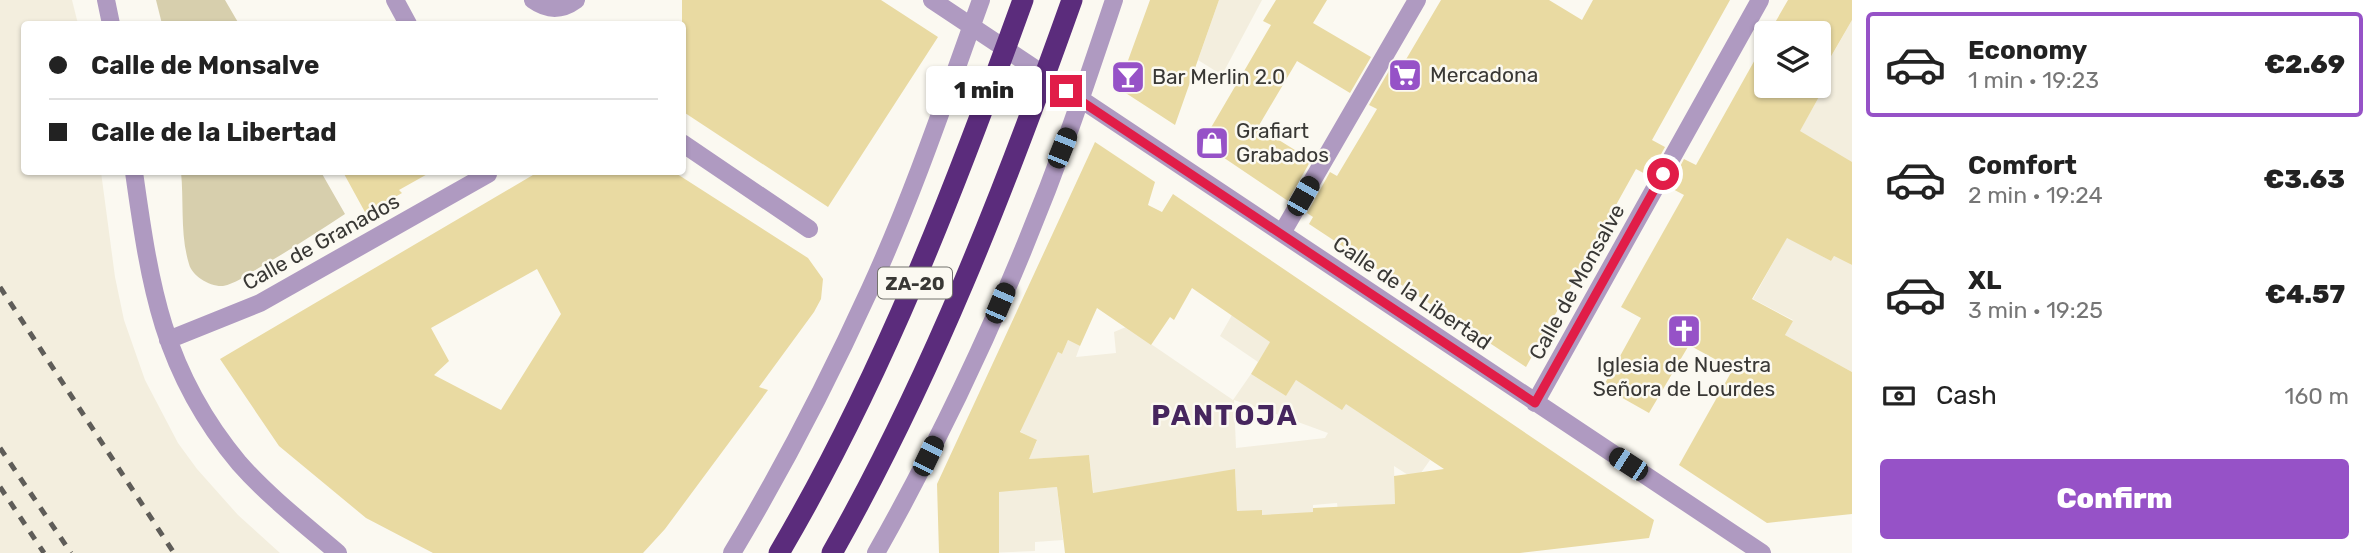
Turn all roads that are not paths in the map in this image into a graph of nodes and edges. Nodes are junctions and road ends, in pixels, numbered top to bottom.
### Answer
1 (106, 0) edge
2 (395, 0) edge
3 (533, 0) edge
4 (576, 0) edge
5 (932, 0) edge
6 (981, 0) edge
7 (1023, 0) edge
8 (1072, 0) edge
9 (1114, 0) edge
10 (1417, 0) edge
11 (1760, 0) edge
12 (556, 16) edge
13 (110, 21) edge
14 (406, 21) edge
15 (978, 31) junction
16 (1073, 95) junction
17 (686, 146) edge
18 (134, 175) edge
19 (486, 175) edge
20 (809, 229) dead end
21 (1282, 233) junction
22 (168, 340) junction
23 (1535, 403) junction
24 (338, 553) edge
25 (732, 553) edge
26 (779, 553) edge
27 (832, 553) edge
28 (876, 553) edge
29 (1762, 553) edge

1 - 13 street
2 - 14 street
3 - 12 street
4 - 12 street
5 - 15 street, Calle de la Libertad
6 - 15 street
7 - 26 highway, ZA-20
8 - 27 highway, ZA-20
9 - 16 street
10 - 21 street
11 - 23 street, Calle de Monsalve
15 - 16 street, Calle de la Libertad
15 - 25 street
16 - 21 street, Calle de la Libertad
16 - 28 street
17 - 20 street
18 - 22 street
19 - 22 street, Calle de Granados
21 - 23 street, Calle de la Libertad
22 - 24 street
23 - 29 street, Calle de la Libertad

